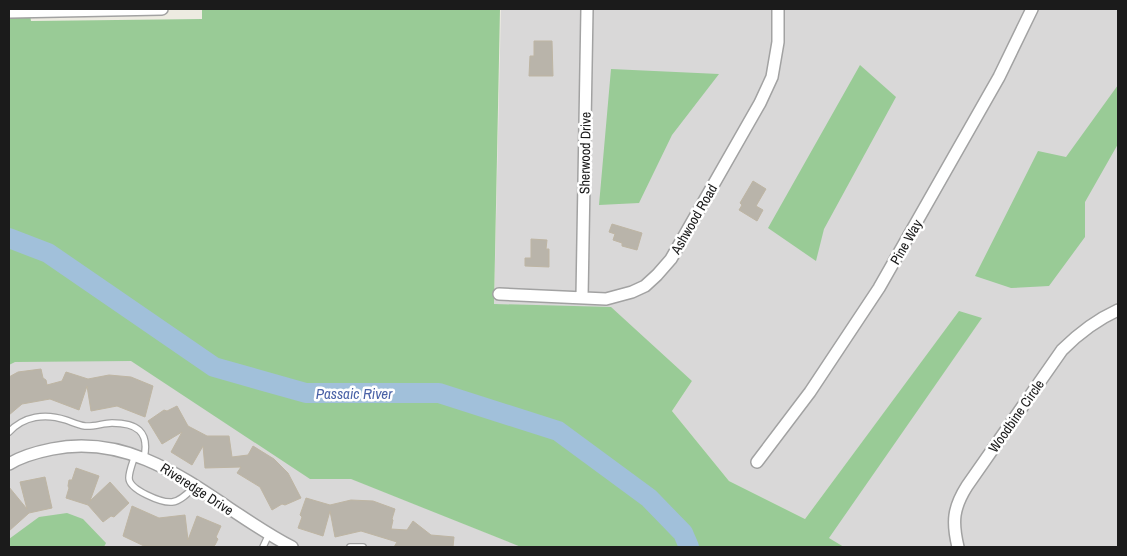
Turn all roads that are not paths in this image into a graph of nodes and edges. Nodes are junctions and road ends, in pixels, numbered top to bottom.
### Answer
1 (162, 9) edge
2 (587, 9) edge
3 (778, 9) edge
4 (1032, 9) edge
5 (38, 10) edge
6 (59, 10) edge
7 (9, 12) edge
8 (499, 294) dead end
9 (582, 297) junction
10 (1118, 310) edge
11 (9, 432) edge
12 (139, 456) junction
13 (757, 462) dead end
14 (9, 463) edge
15 (195, 486) junction
16 (269, 534) junction
17 (263, 547) edge
18 (292, 547) edge
19 (350, 547) edge
20 (363, 547) edge
21 (958, 547) edge

1 - 6 street
2 - 9 street, Sherwood Drive
3 - 9 street, Ashwood Road
4 - 13 street, Pine Way
5 - 6 street
5 - 7 street
8 - 9 street, Ashwood Road
10 - 21 street, Woodbine Circle
11 - 12 lane
12 - 14 street, Riveredge Drive
12 - 15 street, Riveredge Drive
12 - 15 lane
15 - 16 street, Riveredge Drive
16 - 17 lane
16 - 18 street, Riveredge Drive
19 - 20 lane

